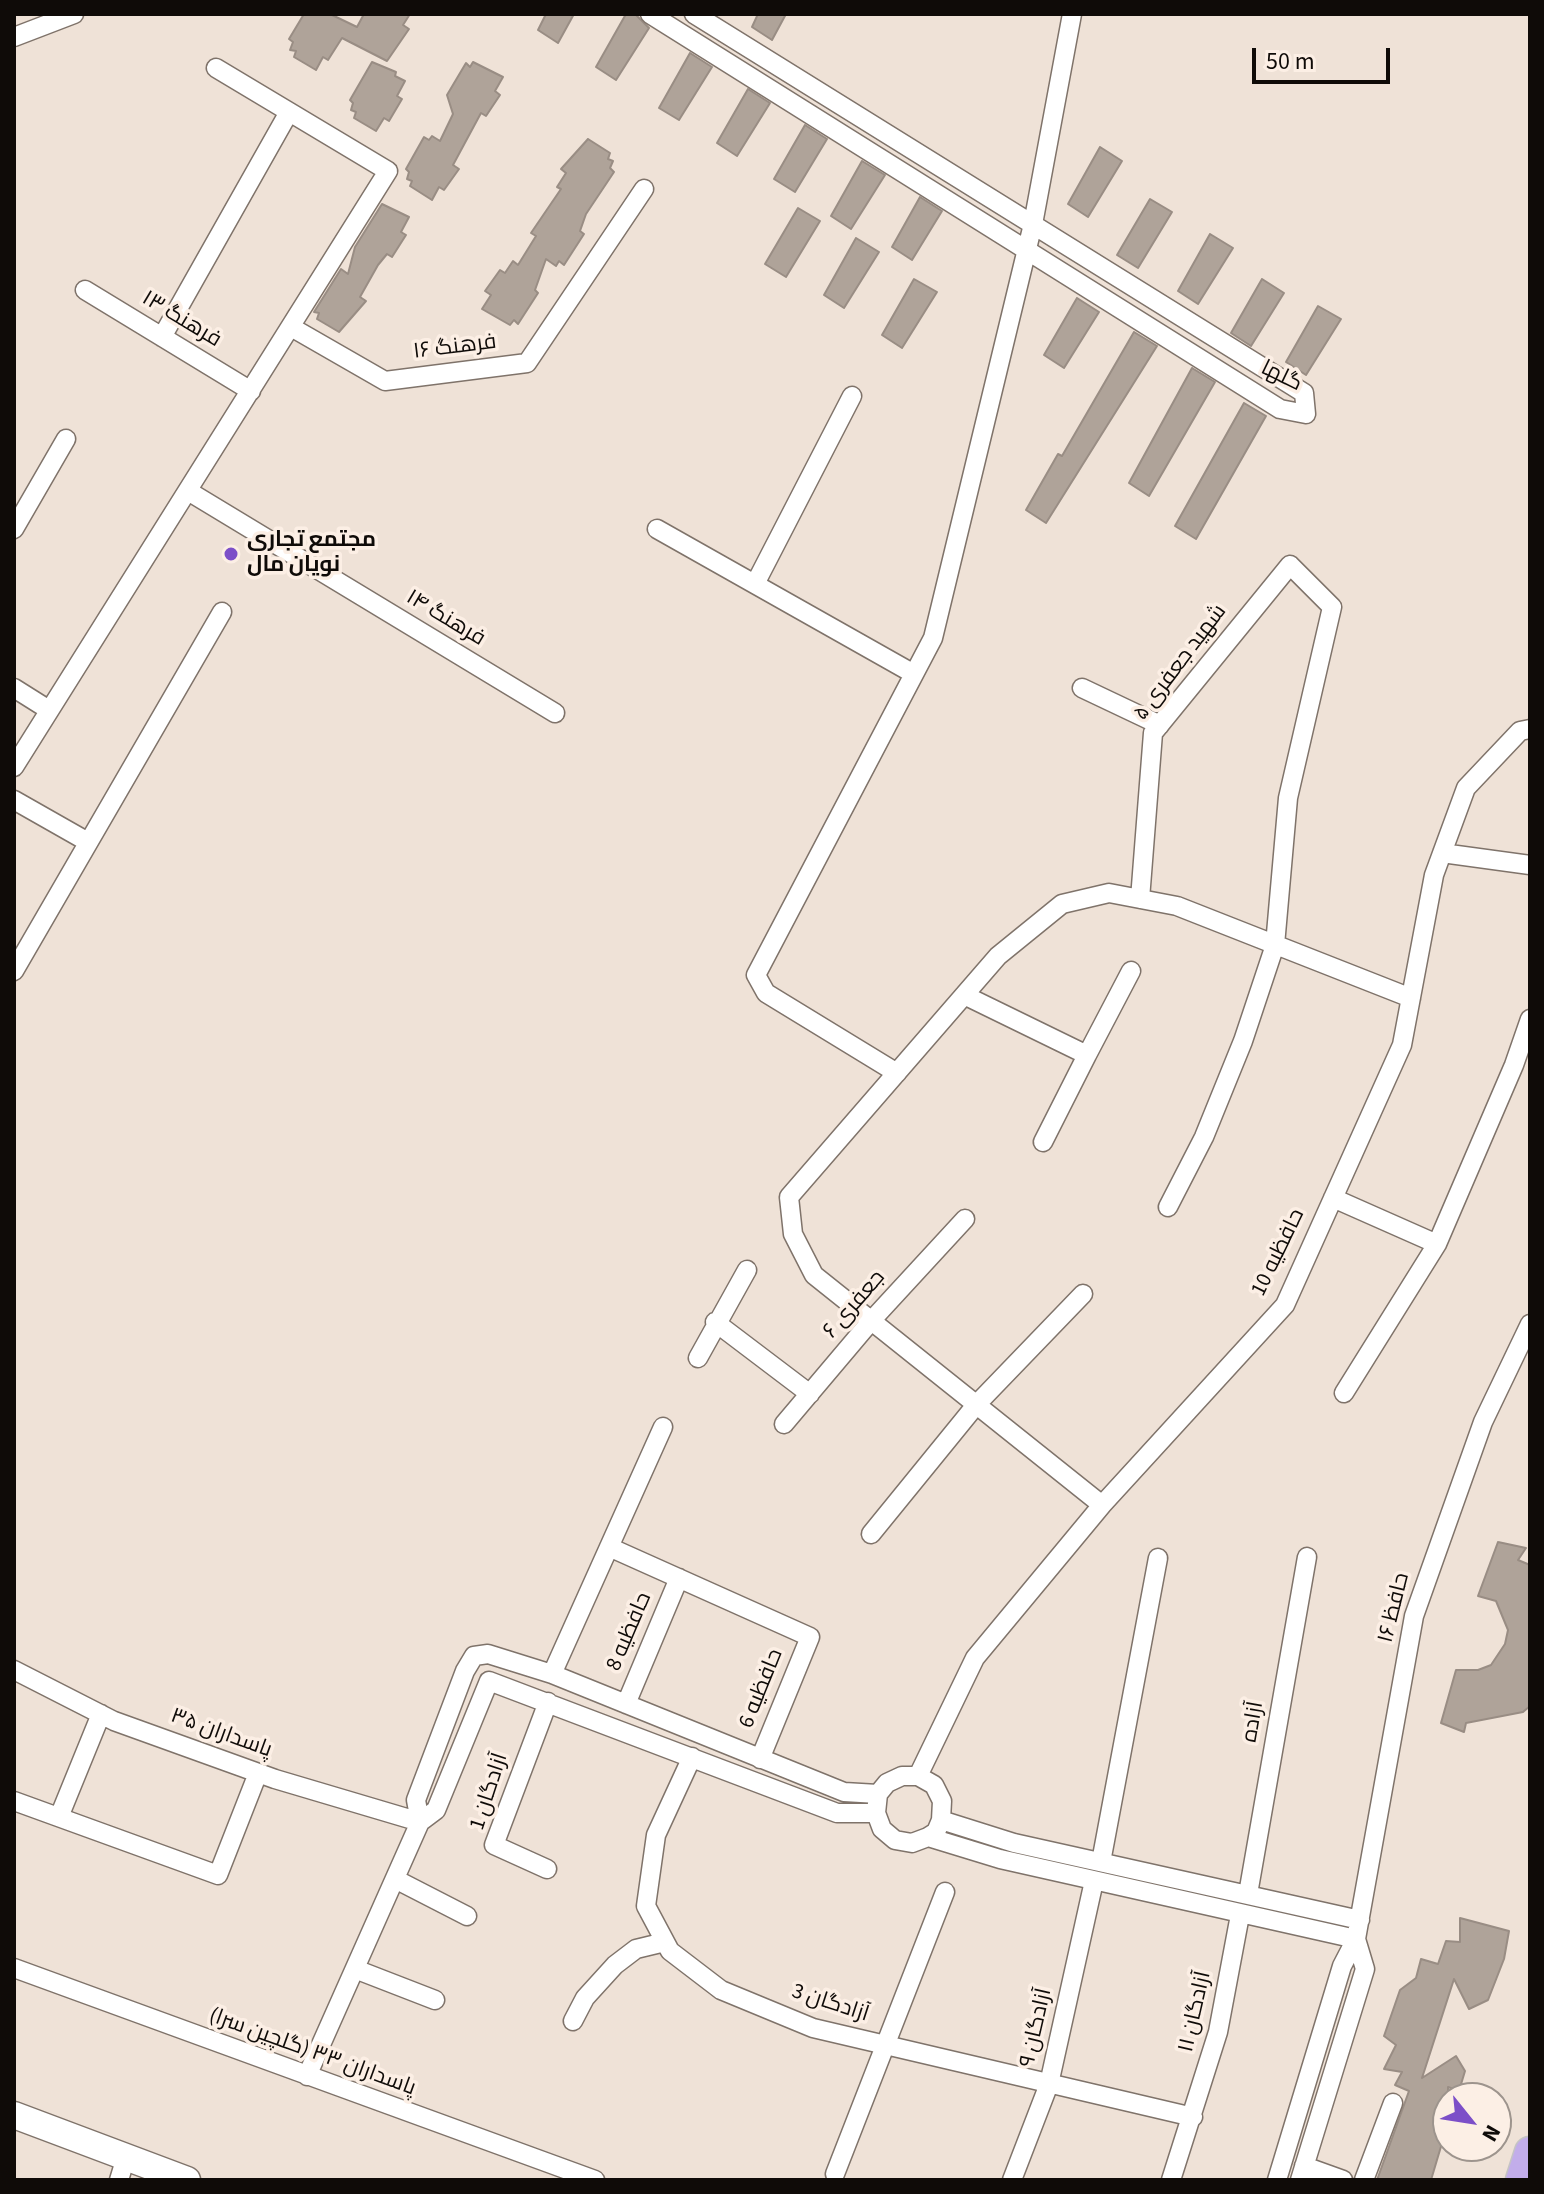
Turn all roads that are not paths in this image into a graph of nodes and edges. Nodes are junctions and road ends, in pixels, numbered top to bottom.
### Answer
1 (74, 14) edge
2 (650, 14) edge
3 (694, 14) edge
4 (1072, 14) edge
5 (14, 37) edge
6 (216, 68) dead end
7 (289, 112) junction
8 (644, 189) dead end
9 (1033, 224) junction
10 (1025, 249) junction
11 (85, 290) dead end
12 (291, 327) junction
13 (162, 337) junction
14 (251, 391) junction
15 (852, 396) dead end
16 (66, 439) dead end
17 (188, 491) junction
18 (14, 529) edge
19 (657, 529) dead end
20 (755, 584) junction
21 (222, 612) dead end
22 (914, 674) junction
23 (14, 688) edge
24 (1082, 688) dead end
25 (49, 710) junction
26 (555, 713) dead end
27 (1160, 725) junction
28 (1530, 729) edge
29 (14, 767) edge
30 (15, 802) edge
31 (88, 842) junction
32 (1442, 853) junction
33 (1530, 865) edge
34 (1140, 899) junction
35 (1275, 945) junction
36 (14, 971) edge
37 (1131, 971) dead end
38 (964, 995) junction
39 (1411, 998) junction
40 (1530, 1019) edge
41 (1087, 1055) junction
42 (897, 1073) junction
43 (1043, 1142) dead end
44 (1333, 1198) junction
45 (1168, 1207) dead end
46 (965, 1219) dead end
47 (1437, 1244) junction
48 (747, 1270) dead end
49 (1083, 1294) dead end
50 (871, 1321) junction
51 (715, 1322) junction
52 (1530, 1324) edge
53 (698, 1358) dead end
54 (1344, 1393) dead end
55 (810, 1394) junction
56 (976, 1405) junction
57 (784, 1424) dead end
58 (663, 1427) dead end
59 (1102, 1505) junction
60 (871, 1534) dead end
61 (609, 1547) junction
62 (1307, 1557) dead end
63 (1158, 1558) dead end
64 (679, 1578) junction
65 (14, 1670) edge
66 (552, 1674) junction
67 (548, 1702) junction
68 (626, 1704) junction
69 (101, 1714) junction
70 (692, 1757) junction
71 (760, 1759) junction
72 (258, 1773) junction
73 (918, 1776) junction
74 (14, 1801) edge
75 (877, 1803) junction
76 (59, 1817) junction
77 (941, 1820) junction
78 (420, 1822) junction
79 (928, 1837) junction
80 (1101, 1862) junction
81 (547, 1869) dead end
82 (395, 1879) junction
83 (1094, 1881) junction
84 (945, 1892) dead end
85 (1248, 1894) junction
86 (1240, 1915) junction
87 (467, 1916) dead end
88 (1360, 1920) junction
89 (1356, 1939) junction
90 (665, 1942) junction
91 (14, 1968) edge
92 (355, 1969) junction
93 (435, 2000) dead end
94 (573, 2021) dead end
95 (885, 2046) junction
96 (307, 2076) junction
97 (1049, 2084) junction
98 (1393, 2103) dead end
99 (14, 2115) edge
100 (1193, 2117) junction
101 (1530, 2152) edge
102 (123, 2169) edge
103 (1302, 2173) edge
104 (835, 2174) dead end
105 (187, 2180) edge
106 (595, 2180) edge
107 (1012, 2180) edge
108 (1171, 2180) edge
109 (1277, 2180) edge
110 (1343, 2180) edge
111 (1364, 2180) edge
112 (1521, 2180) edge

1 - 5 street
2 - 10 street, گلها
3 - 9 street, گلها
4 - 9 street
6 - 7 street
7 - 12 street
7 - 13 street
8 - 12 street, فرهنگ ۱۶
9 - 10 street
9 - 10 street, گلها
10 - 22 street
11 - 13 street, فرهنگ ۱۳
12 - 14 street
13 - 14 street, فرهنگ ۱۳
14 - 17 street
15 - 20 street
16 - 18 street
17 - 25 street
17 - 26 street, فرهنگ ۱۴
19 - 20 street
20 - 22 street
21 - 31 street
22 - 42 street
23 - 25 street
24 - 27 street
25 - 29 street
27 - 34 street, شهید جعفری ۵
27 - 35 street, شهید جعفری ۵
28 - 32 street, حافظیه 10
30 - 31 street
31 - 36 street
32 - 33 street
32 - 39 street, حافظیه 10
34 - 35 street
34 - 38 street
35 - 39 street
35 - 45 street
37 - 41 street
38 - 41 street
38 - 42 street
39 - 44 street, حافظیه 10
40 - 47 street
41 - 43 street
42 - 50 street
44 - 47 street
44 - 59 street, حافظیه 10
46 - 50 street, جعفری ۶
47 - 54 street
48 - 51 street
49 - 56 street
50 - 55 street, جعفری ۶
50 - 56 street
51 - 53 street
51 - 55 street
52 - 88 street, حافظ ۱۶
55 - 57 street, جعفری ۶
56 - 59 street
56 - 60 street
58 - 61 street
59 - 73 street, حافظیه 10
61 - 64 street
61 - 66 street
62 - 85 street, آزاده
63 - 80 street
64 - 68 street, حافظیه 8
64 - 71 street, حافظیه 6
65 - 69 street, پاسداران ۳۵
66 - 68 street
66 - 78 street
67 - 70 street
67 - 78 street
67 - 81 street, آزادگان 1
68 - 71 street
69 - 72 street, پاسداران ۳۵
69 - 76 street
70 - 75 street
70 - 90 street, آزادگان 3
71 - 75 street
72 - 76 street
72 - 78 street, پاسداران ۳۵
73 - 75 street
73 - 77 street
74 - 76 street
75 - 79 street
77 - 79 street
77 - 80 street
78 - 82 street
79 - 83 street
80 - 85 street
82 - 87 street
82 - 92 street
83 - 86 street
83 - 97 street, آزادگان ۹
84 - 95 street
85 - 88 street
86 - 89 street
86 - 100 street, آزادگان ۱۱
88 - 89 street, حافظ ۱۶
89 - 103 street
89 - 109 street
90 - 94 street
90 - 95 street, آزادگان 3
91 - 96 street, پاسداران ۳۳ (گلچین سرا)
92 - 93 street
92 - 96 street
95 - 97 street, آزادگان 3
95 - 104 street
96 - 106 street, پاسداران ۳۳ (گلچین سرا)
97 - 100 street, آزادگان 3
97 - 107 street, آزادگان ۹
98 - 111 street
99 - 102 street
100 - 108 street, آزادگان ۱۱
101 - 112 main road
102 - 105 street
103 - 110 street

